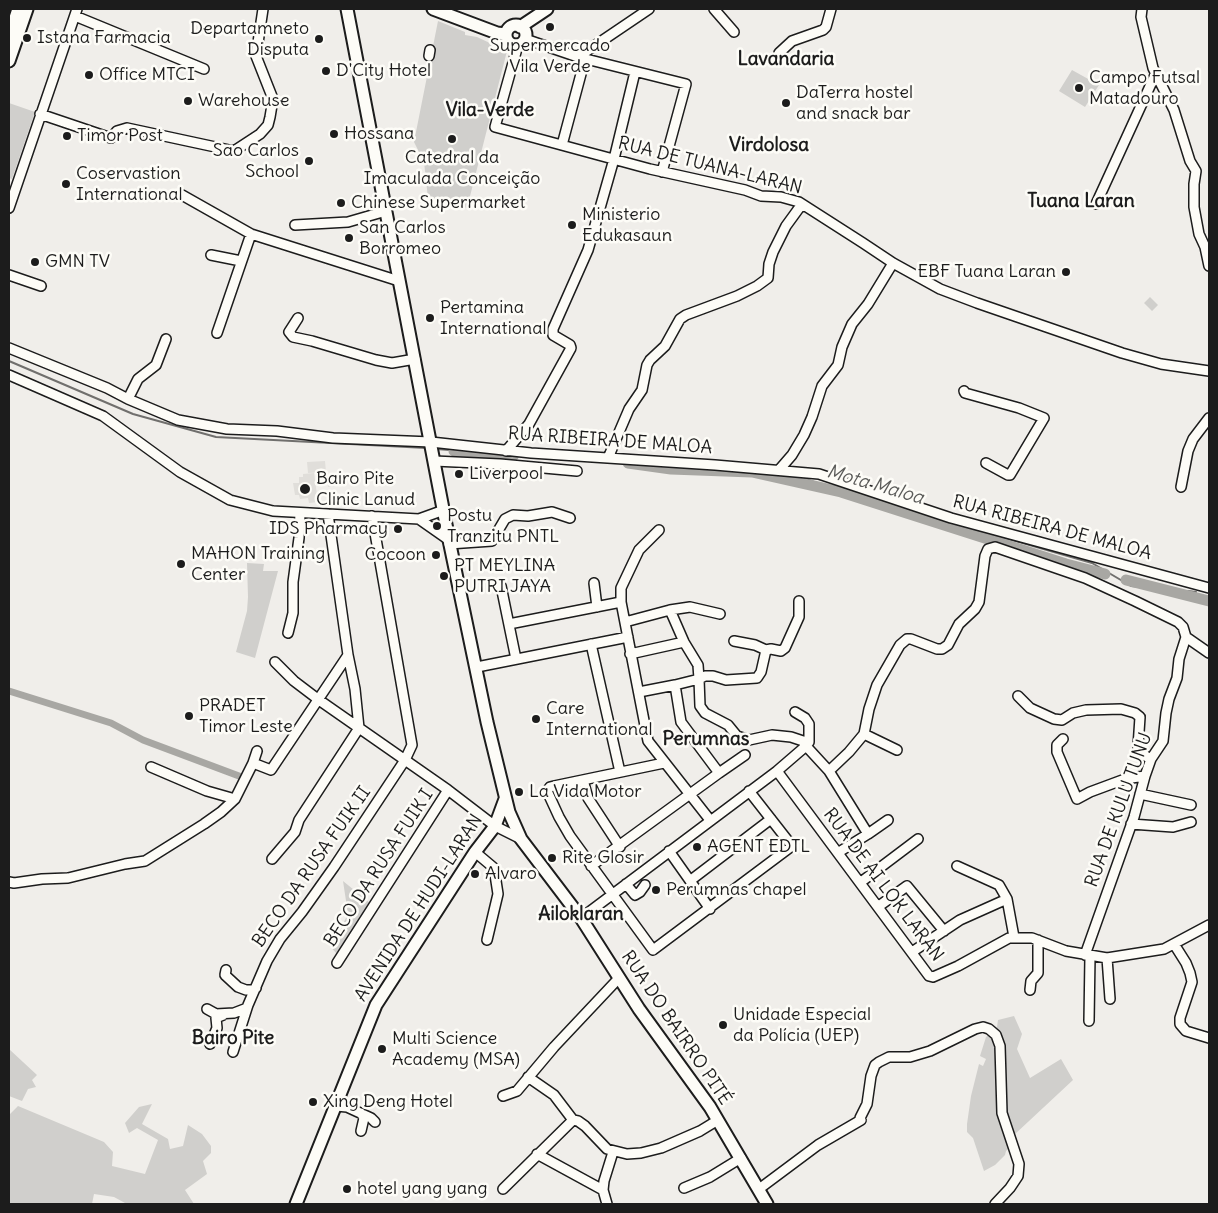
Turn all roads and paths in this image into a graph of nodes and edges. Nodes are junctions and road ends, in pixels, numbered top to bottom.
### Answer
1 (18, 9) edge
2 (27, 9) edge
3 (263, 9) edge
4 (347, 9) edge
5 (433, 9) edge
6 (547, 9) edge
7 (649, 9) edge
8 (714, 9) edge
9 (831, 9) edge
10 (1142, 9) edge
11 (76, 12) edge
12 (460, 14) edge
13 (520, 27) junction
14 (734, 32) dead end
15 (506, 34) junction
16 (9, 36) edge
17 (521, 42) junction
18 (778, 53) dead end
19 (581, 58) junction
20 (9, 61) edge
21 (204, 69) dead end
22 (635, 72) junction
23 (1156, 73) junction
24 (40, 114) junction
25 (562, 145) junction
26 (614, 159) junction
27 (662, 172) junction
28 (182, 195) dead end
29 (802, 204) junction
30 (1096, 204) dead end
31 (9, 208) edge
32 (386, 211) junction
33 (294, 225) dead end
34 (251, 234) junction
35 (211, 255) dead end
36 (241, 261) junction
37 (893, 264) junction
38 (1209, 266) edge
39 (9, 275) edge
40 (399, 282) junction
41 (41, 286) dead end
42 (298, 318) dead end
43 (217, 333) dead end
44 (166, 339) dead end
45 (9, 348) edge
46 (415, 359) junction
47 (1209, 371) edge
48 (9, 375) edge
49 (964, 391) dead end
50 (128, 399) junction
51 (1209, 418) edge
52 (506, 451) junction
53 (432, 453) junction
54 (608, 458) junction
55 (986, 463) dead end
56 (779, 470) junction
57 (577, 471) dead end
58 (1181, 487) dead end
59 (444, 510) junction
60 (300, 513) junction
61 (328, 514) junction
62 (372, 516) junction
63 (570, 518) dead end
64 (419, 519) junction
65 (659, 530) dead end
66 (449, 542) junction
67 (594, 583) dead end
68 (501, 586) dead end
69 (1209, 588) edge
70 (621, 602) junction
71 (799, 602) dead end
72 (598, 607) junction
73 (670, 610) junction
74 (720, 614) dead end
75 (626, 622) junction
76 (510, 624) junction
77 (288, 633) dead end
78 (628, 637) junction
79 (1186, 637) junction
80 (734, 641) dead end
81 (684, 642) junction
82 (592, 644) junction
83 (766, 650) junction
84 (1209, 653) edge
85 (630, 654) junction
86 (348, 655) junction
87 (516, 659) junction
88 (275, 662) dead end
89 (477, 667) junction
90 (699, 679) junction
91 (675, 685) junction
92 (639, 692) junction
93 (1018, 696) dead end
94 (318, 700) junction
95 (795, 712) dead end
96 (359, 728) junction
97 (864, 734) junction
98 (1063, 739) dead end
99 (806, 746) junction
100 (897, 750) dead end
101 (257, 751) dead end
102 (745, 755) dead end
103 (1151, 759) junction
104 (405, 760) junction
105 (253, 763) junction
106 (664, 763) junction
107 (151, 767) dead end
108 (777, 771) junction
109 (829, 771) junction
110 (620, 772) junction
111 (719, 773) junction
112 (1145, 776) junction
113 (583, 780) junction
114 (448, 790) junction
115 (749, 791) junction
116 (1140, 794) junction
117 (690, 795) junction
118 (505, 798) junction
119 (235, 799) junction
120 (1191, 805) dead end
121 (771, 819) junction
122 (710, 820) junction
123 (888, 820) dead end
124 (1191, 822) dead end
125 (1131, 824) junction
126 (495, 826) junction
127 (868, 834) junction
128 (521, 839) junction
129 (918, 840) dead end
130 (620, 847) junction
131 (669, 851) junction
132 (475, 852) junction
133 (839, 852) junction
134 (272, 859) dead end
135 (591, 866) junction
136 (957, 866) dead end
137 (691, 880) junction
138 (9, 882) edge
139 (861, 882) junction
140 (626, 884) junction
141 (645, 885) dead end
142 (612, 894) junction
143 (1007, 899) junction
144 (879, 906) junction
145 (710, 909) junction
146 (581, 918) junction
147 (1209, 925) edge
148 (944, 931) junction
149 (1014, 937) junction
150 (487, 940) dead end
151 (1038, 940) junction
152 (1174, 944) junction
153 (912, 952) junction
154 (1088, 955) junction
155 (1107, 958) junction
156 (337, 962) dead end
157 (226, 970) dead end
158 (619, 978) junction
159 (256, 988) junction
160 (246, 990) junction
161 (1030, 990) dead end
162 (1110, 998) dead end
163 (248, 1005) junction
164 (207, 1009) dead end
165 (226, 1014) junction
166 (1089, 1021) dead end
167 (1209, 1038) edge
168 (210, 1044) dead end
169 (233, 1052) dead end
170 (528, 1077) junction
171 (502, 1096) dead end
172 (336, 1106) junction
173 (356, 1113) junction
174 (573, 1120) junction
175 (718, 1120) junction
176 (375, 1122) dead end
177 (361, 1131) dead end
178 (613, 1152) junction
179 (537, 1154) junction
180 (741, 1158) junction
181 (684, 1188) dead end
182 (503, 1189) dead end
183 (759, 1189) junction
184 (604, 1190) junction
185 (296, 1204) edge
186 (607, 1204) edge
187 (767, 1204) edge
188 (995, 1204) edge

1 - 16 main road
2 - 20 main road
3 - 24 street
4 - 32 main road, RUA DO BAIRRO PITÉ
5 - 12 main road
6 - 13 main road
7 - 19 street
8 - 14 street
9 - 18 street
10 - 23 street
11 - 21 street
11 - 24 street
12 - 15 main road
13 - 15 main road
13 - 17 main road
15 - 17 main road
17 - 19 street
17 - 25 street, RUA DE TUANA-LARAN
19 - 22 street
19 - 25 street
22 - 26 street
22 - 27 street
23 - 30 street
23 - 38 street
24 - 31 street
25 - 26 street, RUA DE TUANA-LARAN
26 - 27 street, RUA DE TUANA-LARAN
26 - 52 street
27 - 29 street, RUA DE TUANA-LARAN
28 - 34 street
29 - 37 street, RUA DE TUANA-LARAN
29 - 54 street
32 - 33 street
32 - 40 main road, RUA DO BAIRRO PITÉ
34 - 36 street
34 - 40 street
35 - 36 street
36 - 43 street
37 - 47 street, RUA DE TUANA-LARAN
37 - 56 street
39 - 41 street
40 - 46 main road, RUA DO BAIRRO PITÉ
42 - 46 street
44 - 50 street
45 - 50 street, RUA RIBEIRA DE MALOA
46 - 53 main road, RUA DO BAIRRO PITÉ
48 - 60 street
49 - 55 street
50 - 53 street, RUA RIBEIRA DE MALOA
51 - 58 street
52 - 53 street, RUA RIBEIRA DE MALOA
52 - 54 street, RUA RIBEIRA DE MALOA
53 - 57 street
53 - 59 main road, RUA DO BAIRRO PITÉ
54 - 56 street, RUA RIBEIRA DE MALOA
56 - 69 street, RUA RIBEIRA DE MALOA
59 - 64 street
59 - 66 main road, RUA DO BAIRRO PITÉ
60 - 61 street
60 - 77 street
61 - 62 street
61 - 86 street
62 - 64 street
62 - 104 street
63 - 66 street
64 - 66 street
65 - 70 street
66 - 89 main road, RUA DO BAIRRO PITÉ
67 - 72 street
68 - 76 street
70 - 72 street
70 - 75 street
71 - 83 street
72 - 76 street
73 - 74 street
73 - 75 street
73 - 81 street
75 - 78 street
76 - 87 street
78 - 82 street
78 - 85 street
79 - 84 street
79 - 97 street
79 - 103 street, RUA DE KULU TUNU
80 - 83 street
81 - 85 street
81 - 90 street
82 - 87 street
82 - 110 street
83 - 90 street
85 - 92 street
86 - 94 street
86 - 96 street
87 - 89 street
88 - 94 street
89 - 118 main road, RUA DO BAIRRO PITÉ
90 - 91 street
90 - 99 street
91 - 92 street
91 - 111 street
92 - 106 street
93 - 103 street
94 - 96 street
94 - 105 street
95 - 99 street
96 - 104 street
96 - 134 street
97 - 100 street
97 - 109 street
98 - 112 street
99 - 108 street
99 - 109 street
101 - 105 street
102 - 111 street
103 - 112 street, RUA DE KULU TUNU
104 - 114 street
104 - 159 street, BECO DA RUSA FUIK II
105 - 119 street
106 - 110 street
106 - 117 street
107 - 119 street
108 - 115 street
108 - 133 street, RUA DE AI LOK LARAN
109 - 127 street
110 - 113 street
111 - 117 street
112 - 116 street, RUA DE KULU TUNU
113 - 130 street
113 - 135 street
114 - 126 street
114 - 156 street, BECO DA RUSA FUIK I
115 - 121 street
115 - 122 street
116 - 120 street
116 - 125 street, RUA DE KULU TUNU
117 - 122 street
117 - 130 street
118 - 126 main road, AVENIDA DE HUDI-LARAN
118 - 128 main road, RUA DO BAIRRO PITÉ
119 - 138 street
121 - 137 street
121 - 145 street
122 - 131 street
123 - 127 street
124 - 125 street
125 - 154 street, RUA DE KULU TUNU
126 - 128 street
126 - 132 main road, AVENIDA DE HUDI-LARAN
127 - 133 street
128 - 146 main road, RUA DO BAIRRO PITÉ
129 - 139 street
130 - 135 street
131 - 137 street
131 - 140 street
132 - 150 street
132 - 172 main road, AVENIDA DE HUDI-LARAN
133 - 139 street, RUA DE AI LOK LARAN
135 - 142 street
136 - 143 street
137 - 145 street
139 - 144 street, RUA DE AI LOK LARAN
140 - 141 street
140 - 142 street
142 - 145 street
142 - 146 street
143 - 148 street
143 - 149 street
144 - 148 street
144 - 153 street, RUA DE AI LOK LARAN
146 - 158 main road, RUA DO BAIRRO PITÉ
147 - 152 street
148 - 153 street
149 - 151 street
149 - 153 street, RUA DE AI LOK LARAN
151 - 154 street
151 - 161 street
152 - 155 street
152 - 167 street
154 - 155 street
154 - 166 street, RUA DE KULU TUNU
155 - 162 street
157 - 160 street
158 - 170 street
158 - 175 main road, RUA DO BAIRRO PITÉ
159 - 160 street
159 - 163 street, BECO DA RUSA FUIK II
160 - 163 street
163 - 165 street
163 - 169 street, BECO DA RUSA FUIK II
164 - 165 street
165 - 168 street
170 - 171 street
170 - 174 street
172 - 173 street
172 - 185 main road, AVENIDA DE HUDI-LARAN
173 - 176 street
173 - 177 street
174 - 178 street
174 - 179 street
175 - 178 street
175 - 180 main road, RUA DO BAIRRO PITÉ
178 - 184 street
179 - 182 street
179 - 184 street
180 - 181 street
180 - 183 main road, RUA DO BAIRRO PITÉ
183 - 187 main road, RUA DO BAIRRO PITÉ
183 - 188 street
184 - 186 street

